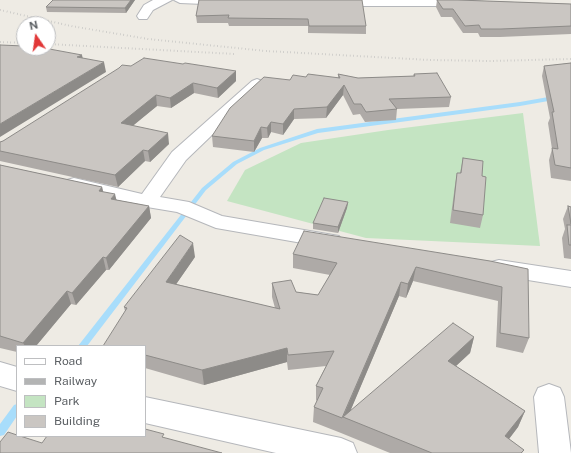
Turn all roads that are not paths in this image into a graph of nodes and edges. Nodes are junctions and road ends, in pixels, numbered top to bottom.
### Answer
1 (166, 0) edge
2 (180, 0) edge
3 (411, 1) edge
4 (236, 2) edge
5 (320, 3) edge
6 (476, 3) edge
7 (143, 16) dead end
8 (257, 84) edge
9 (54, 180) edge
10 (147, 200) junction
11 (353, 245) edge
12 (479, 265) edge
13 (571, 279) edge
14 (0, 374) edge
15 (16, 379) edge
16 (550, 397) dead end
17 (146, 410) edge
18 (341, 453) edge
19 (555, 453) edge

1 - 7 street
2 - 4 street
3 - 5 street
3 - 6 street
8 - 10 street
9 - 10 street
10 - 11 street
12 - 13 street
14 - 15 street
16 - 19 street
17 - 18 street

